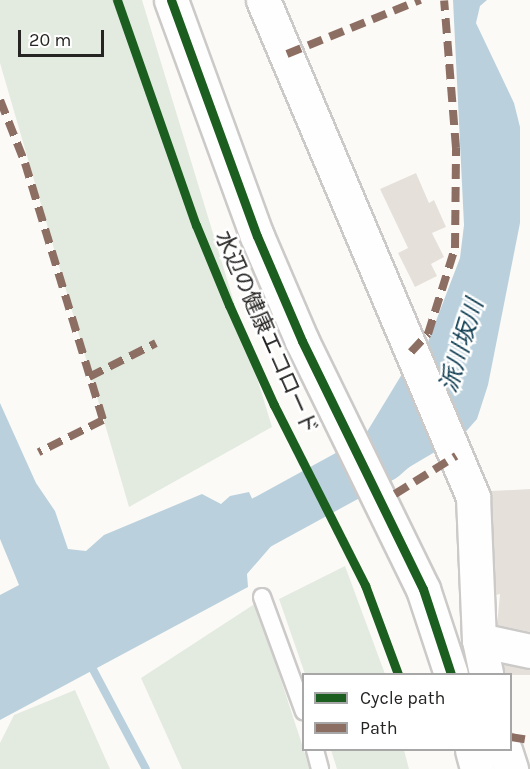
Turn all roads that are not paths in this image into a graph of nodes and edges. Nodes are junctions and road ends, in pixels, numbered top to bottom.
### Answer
1 (171, 0) edge
2 (263, 0) edge
3 (262, 597) dead end
4 (479, 640) junction
5 (530, 651) edge
6 (450, 673) edge
7 (486, 673) edge
8 (302, 709) edge
9 (315, 751) edge
10 (472, 751) edge
11 (505, 751) edge
12 (320, 769) edge
13 (477, 769) edge
14 (511, 769) edge

1 - 6 street
2 - 4 street
3 - 8 lane
4 - 5 street
4 - 7 street
9 - 12 lane
10 - 13 street
11 - 14 street

